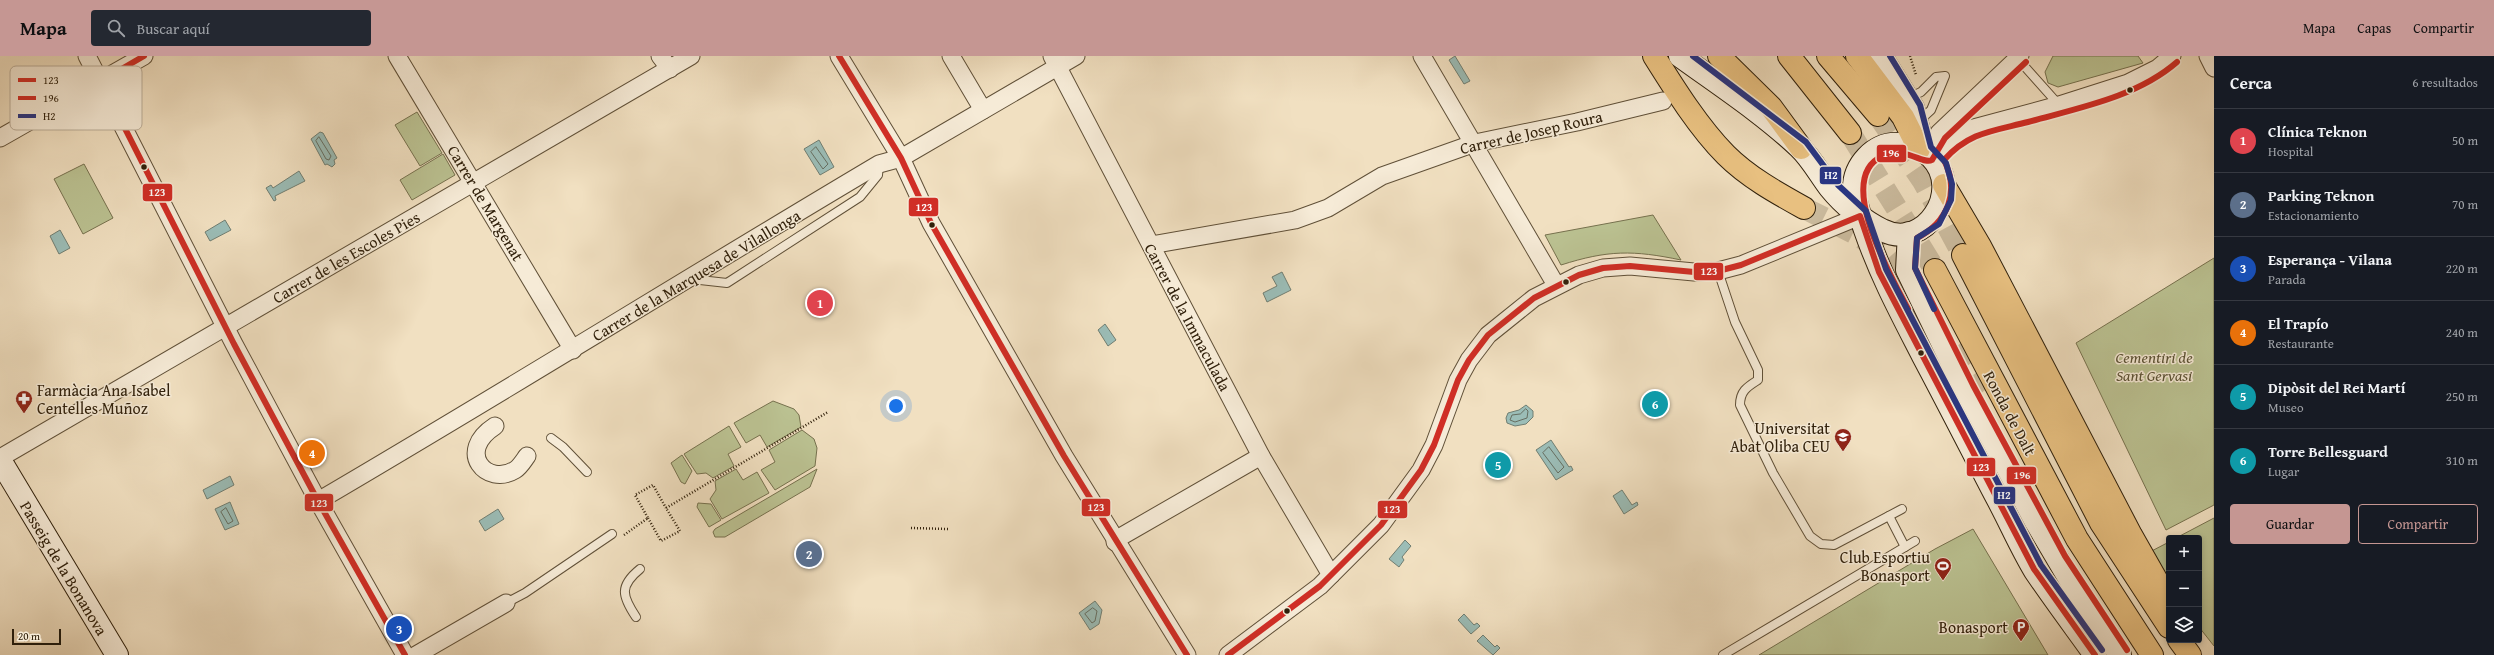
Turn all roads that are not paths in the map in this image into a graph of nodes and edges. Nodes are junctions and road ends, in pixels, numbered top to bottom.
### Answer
1 (87, 56) edge
2 (144, 56) edge
3 (397, 56) edge
4 (691, 56) edge
5 (839, 56) edge
6 (951, 56) edge
7 (1076, 56) edge
8 (1422, 56) edge
9 (1654, 56) edge
10 (1680, 56) edge
11 (1719, 56) edge
12 (1789, 56) edge
13 (1828, 56) edge
14 (1857, 56) edge
15 (1881, 56) edge
16 (2172, 56) edge
17 (2208, 56) edge
18 (2019, 57) edge
19 (665, 62) edge
20 (1055, 62) edge
21 (92, 66) edge
22 (126, 66) edge
23 (2214, 68) edge
24 (1913, 89) junction
25 (1663, 101) dead end
26 (2059, 105) junction
27 (983, 110) junction
28 (1878, 115) tunnel mouth
29 (1917, 123) junction
30 (14, 130) edge
31 (125, 130) edge
32 (1850, 133) tunnel mouth
33 (0, 138) edge
34 (1475, 143) junction
35 (1801, 148) junction
36 (1926, 153) junction
37 (901, 158) junction
38 (879, 164) junction
39 (474, 182) junction
40 (1944, 184) junction
41 (1804, 208) tunnel mouth
42 (1860, 216) junction
43 (1910, 233) junction
44 (1150, 245) junction
45 (1963, 255) tunnel mouth
46 (1935, 270) tunnel mouth
47 (1718, 271) junction
48 (686, 279) junction
49 (1556, 285) junction
50 (225, 327) junction
51 (573, 350) junction
52 (1984, 391) tunnel mouth
53 (495, 426) dead end
54 (551, 438) dead end
55 (527, 456) dead end
56 (1261, 456) junction
57 (0, 459) edge
58 (2037, 463) junction
59 (587, 472) dead end
60 (318, 501) junction
61 (1902, 509) dead end
62 (1889, 516) junction
63 (612, 534) dead end
64 (1916, 541) dead end
65 (1116, 542) junction
66 (1905, 546) junction
67 (640, 569) dead end
68 (1331, 575) junction
69 (2166, 597) edge
70 (506, 603) joint
71 (636, 617) dead end
72 (2166, 622) edge
73 (2181, 643) edge
74 (2193, 643) edge
75 (117, 655) edge
76 (405, 655) edge
77 (416, 655) edge
78 (1187, 655) edge
79 (1228, 655) edge
80 (1723, 655) edge
81 (2094, 655) edge
82 (2120, 655) edge
83 (2152, 655) edge
84 (2190, 655) edge
85 (2199, 655) edge

1 - 21 street
2 - 22 street
3 - 39 street, Carrer de Margenat
4 - 19 street, Carrer de les Escoles Pies
5 - 37 street
6 - 27 street
7 - 20 street, Carrer de la Marquesa de Vilallonga
8 - 34 street
9 - 41 highway
10 - 35 street
11 - 35 highway
12 - 32 highway
13 - 28 highway
14 - 36 highway
15 - 24 street
16 - 26 street
17 - 23 street
18 - 26 lane
18 - 36 street
19 - 39 street, Carrer de les Escoles Pies
20 - 27 street, Carrer de la Marquesa de Vilallonga
20 - 44 street, Carrer de la Immaculada
24 - 29 street
24 - 29 lane
25 - 34 street, Carrer de Josep Roura
26 - 36 street
27 - 37 street, Carrer de la Marquesa de Vilallonga
29 - 36 street
30 - 33 street
31 - 50 street
34 - 44 street, Carrer de Josep Roura
34 - 49 street
35 - 42 street
36 - 40 street
36 - 42 street
37 - 38 street, Carrer de la Marquesa de Vilallonga
37 - 65 street
38 - 48 street, Carrer de la Marquesa de Vilallonga
38 - 48 lane
39 - 50 street, Carrer de les Escoles Pies
39 - 51 street, Carrer de Margenat
40 - 43 street
40 - 69 highway
42 - 43 street
42 - 47 street
42 - 81 street
43 - 82 street
44 - 56 street, Carrer de la Immaculada
45 - 72 highway, Ronda de Dalt
46 - 58 highway, Ronda de Dalt
47 - 49 street
47 - 62 lane
48 - 51 street, Carrer de la Marquesa de Vilallonga
49 - 68 street
50 - 57 street, Carrer de les Escoles Pies
50 - 60 street
51 - 60 street, Carrer de la Marquesa de Vilallonga
52 - 58 highway
53 - 55 street
54 - 59 lane
56 - 65 street
56 - 68 street, Carrer de la Immaculada
57 - 75 street, Passeig de la Bonanova
58 - 83 highway, Ronda de Dalt
60 - 76 street
61 - 62 lane
62 - 66 lane
63 - 70 lane
64 - 66 lane
65 - 78 street
66 - 80 lane
67 - 71 lane
68 - 79 street
70 - 77 street
73 - 84 highway
74 - 85 highway

